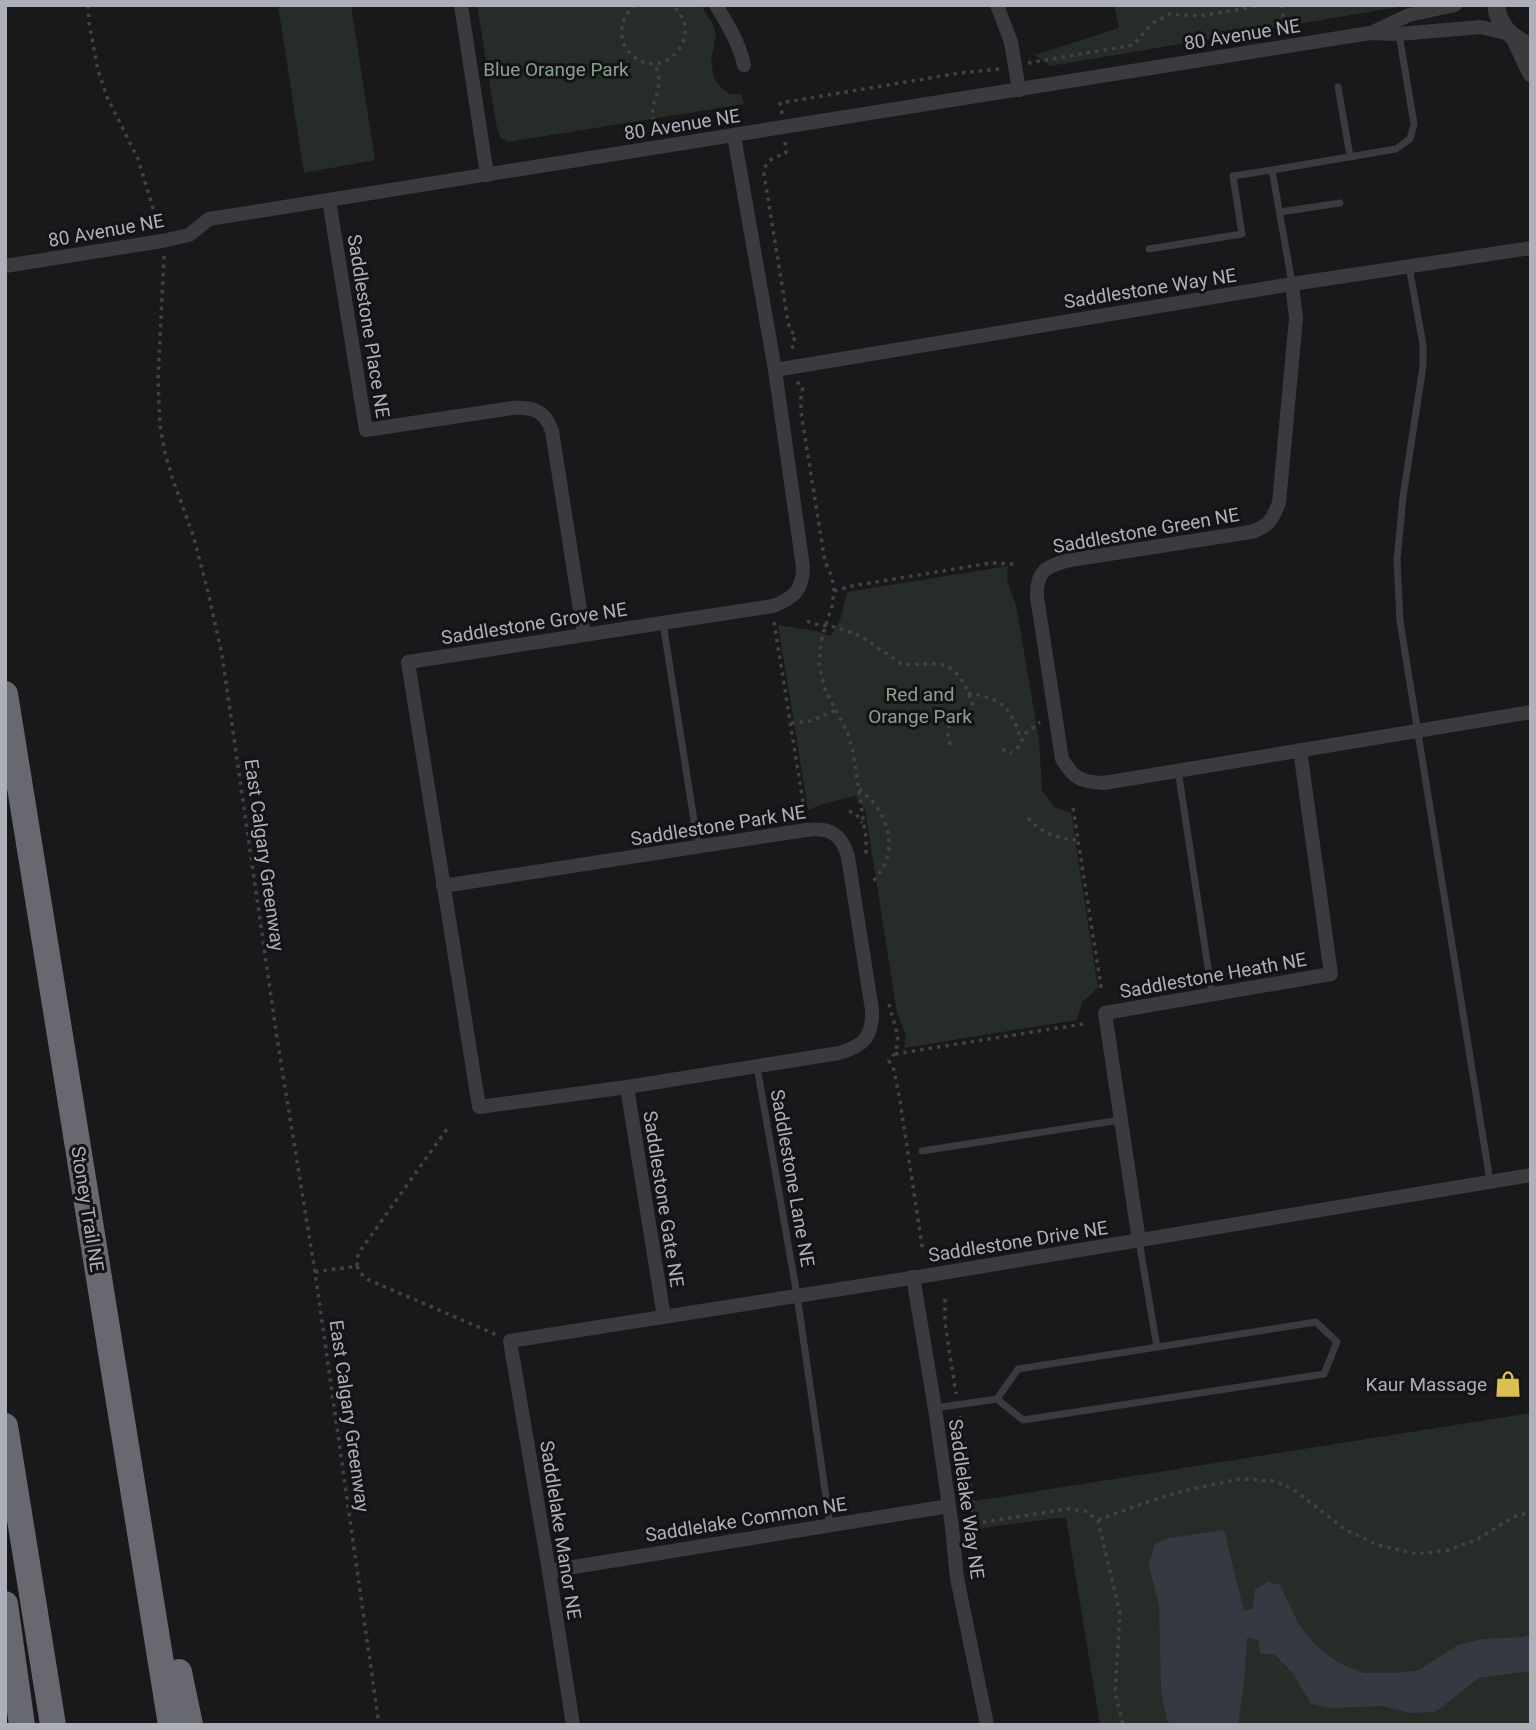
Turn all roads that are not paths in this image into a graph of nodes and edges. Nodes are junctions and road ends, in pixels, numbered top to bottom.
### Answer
1 (461, 5) edge
2 (716, 5) edge
3 (997, 5) edge
4 (1455, 5) edge
5 (1496, 5) edge
6 (1370, 33) junction
7 (1399, 34) junction
8 (1518, 40) edge
9 (744, 65) dead end
10 (1531, 74) edge
11 (1338, 87) dead end
12 (1019, 90) junction
13 (734, 135) junction
14 (1350, 156) junction
15 (1272, 170) junction
16 (487, 175) junction
17 (329, 200) junction
18 (1340, 203) dead end
19 (1280, 212) junction
20 (1531, 248) edge
21 (1149, 250) dead end
22 (5, 266) edge
23 (1409, 266) junction
24 (1292, 284) junction
25 (775, 370) junction
26 (663, 623) junction
27 (584, 635) junction
28 (5, 694) edge
29 (1531, 712) edge
30 (1417, 731) junction
31 (1300, 750) junction
32 (1178, 770) junction
33 (698, 847) junction
34 (443, 886) junction
35 (1212, 994) junction
36 (757, 1067) junction
37 (627, 1087) junction
38 (1121, 1119) junction
39 (922, 1151) dead end
40 (1531, 1175) edge
41 (1490, 1182) junction
42 (1139, 1241) junction
43 (913, 1277) junction
44 (797, 1295) junction
45 (103, 1298) junction
46 (664, 1317) junction
47 (510, 1341) joint
48 (1157, 1347) junction
49 (997, 1399) junction
50 (935, 1409) junction
51 (5, 1426) edge
52 (949, 1506) junction
53 (830, 1525) junction
54 (549, 1571) junction
55 (5, 1604) edge
56 (22, 1725) edge
57 (54, 1725) edge
58 (171, 1725) edge
59 (190, 1725) edge
60 (573, 1725) edge
61 (987, 1725) edge

1 - 16 street
2 - 9 street
3 - 12 street
4 - 6 street, 80 Avenue NE
5 - 8 street
6 - 7 street, 80 Avenue NE
6 - 12 street, 80 Avenue NE
7 - 8 street, 80 Avenue NE
7 - 14 lane
8 - 10 street
11 - 14 lane
12 - 13 street, 80 Avenue NE
13 - 16 street, 80 Avenue NE
13 - 25 street, Saddlestone Grove NE
14 - 15 lane
15 - 19 lane
15 - 21 lane
16 - 17 street, 80 Avenue NE
17 - 22 street, 80 Avenue NE
17 - 27 street, Saddlestone Place NE
18 - 19 lane
19 - 24 lane
20 - 23 street, Saddlestone Way NE
23 - 24 street, Saddlestone Way NE
23 - 30 lane
24 - 25 street, Saddlestone Way NE
24 - 32 street, Saddlestone Green NE
25 - 26 street, Saddlestone Grove NE
26 - 27 street, Saddlestone Grove NE
26 - 33 lane
27 - 34 street, Saddlestone Grove NE
28 - 45 highway, Stoney Trail NE
29 - 30 street, Saddlestone Green NE
30 - 31 street, Saddlestone Green NE
30 - 41 lane
31 - 32 street, Saddlestone Green NE
31 - 35 street, Saddlestone Heath NE
32 - 35 lane
33 - 34 street, Saddlestone Park NE
33 - 36 street, Saddlestone Park NE
34 - 37 street, Saddlestone Grove NE
35 - 38 street, Saddlestone Heath NE
36 - 37 street, Saddlestone Park NE
36 - 44 lane, Saddlestone Lane NE
37 - 46 street, Saddlestone Gate NE
38 - 39 lane
38 - 42 street, Saddlestone Heath NE
40 - 41 street, Saddlestone Drive NE
41 - 42 street, Saddlestone Drive NE
42 - 43 street, Saddlestone Drive NE
42 - 48 lane
43 - 44 street, Saddlestone Drive NE
43 - 50 street, Saddlelake Way NE
44 - 46 street, Saddlestone Drive NE
44 - 53 lane, Saddlestone Lane NE
45 - 58 highway, Stoney Trail NE
45 - 59 highway
46 - 47 street, Saddlestone Drive NE
47 - 54 street, Saddlelake Manor NE
48 - 49 lane
48 - 49 lane
49 - 50 lane
50 - 52 street, Saddlelake Way NE
51 - 57 highway
52 - 53 street, Saddlelake Common NE
52 - 61 street, Saddlelake Way NE
53 - 54 street, Saddlelake Common NE
54 - 60 street, Saddlelake Manor NE
55 - 56 highway

